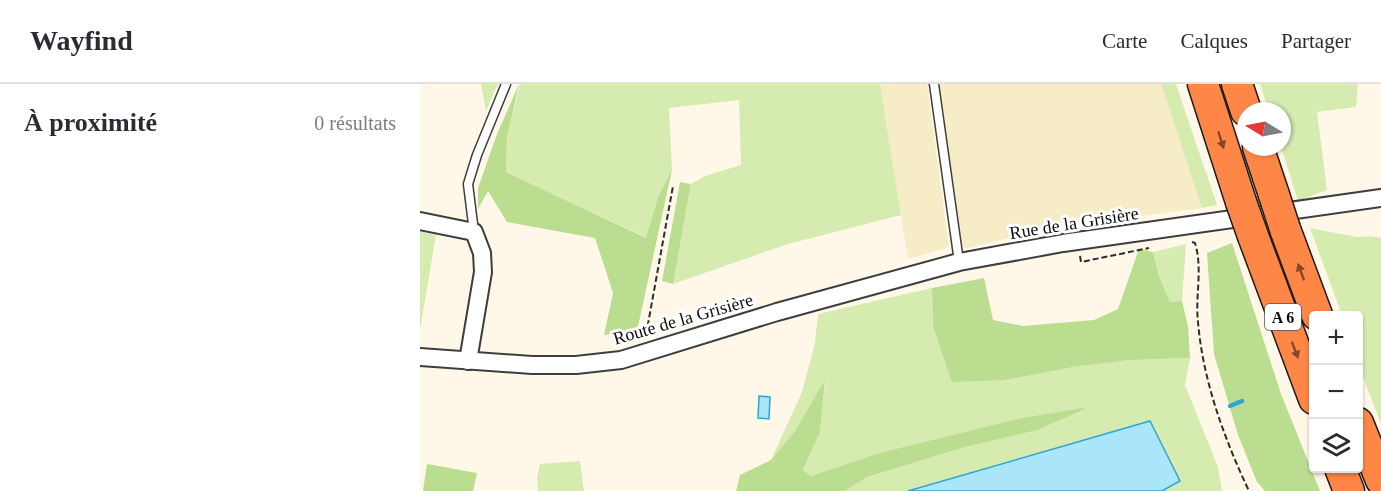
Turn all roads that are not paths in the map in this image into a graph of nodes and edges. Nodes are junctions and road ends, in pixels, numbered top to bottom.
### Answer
1 (506, 84) edge
2 (934, 84) edge
3 (1203, 84) edge
4 (1238, 84) edge
5 (1243, 102) edge
6 (1261, 156) edge
7 (1381, 198) edge
8 (420, 221) edge
9 (474, 232) junction
10 (959, 262) junction
11 (1316, 311) edge
12 (777, 312) joint
13 (420, 357) edge
14 (468, 361) junction
15 (1309, 386) edge
16 (1363, 433) edge
17 (1342, 473) edge
18 (1381, 480) edge
19 (1349, 491) edge

1 - 9 lane
2 - 10 lane
3 -> 15 highway, A 6, bridge
4 - 5 highway
11 -> 6 highway, A 6, bridge
7 - 10 street, Rue de la Grisière
8 - 9 street
9 - 14 street
10 - 12 street, Rue de la Grisière
12 - 14 street, Route de la Grisière
13 - 14 street, Route de la Grisière
16 - 18 highway
17 - 19 highway

